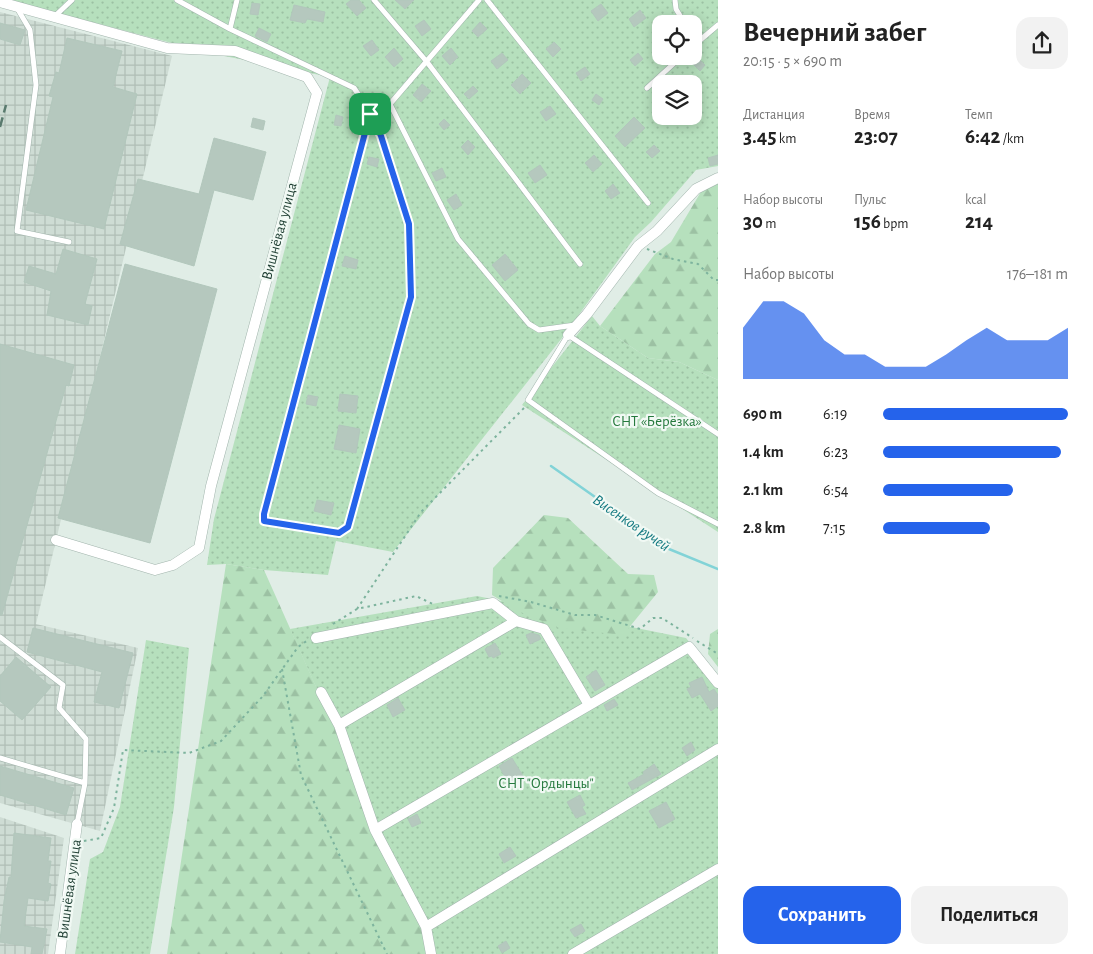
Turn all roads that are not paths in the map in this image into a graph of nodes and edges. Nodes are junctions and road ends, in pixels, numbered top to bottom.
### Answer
1 (72, 0) edge
2 (177, 0) edge
3 (237, 0) edge
4 (374, 0) edge
5 (479, 0) edge
6 (487, 0) edge
7 (675, 0) edge
8 (9, 3) edge
9 (679, 15) edge
10 (54, 16) junction
11 (718, 25) edge
12 (230, 29) junction
13 (702, 38) edge
14 (427, 62) junction
15 (672, 65) edge
16 (647, 88) dead end
17 (390, 104) junction
18 (370, 114) junction
19 (718, 178) edge
20 (648, 203) dead end
21 (69, 242) dead end
22 (580, 264) dead end
23 (578, 324) junction
24 (568, 335) junction
25 (718, 434) edge
26 (718, 524) edge
27 (56, 540) dead end
28 (516, 621) junction
29 (0, 637) edge
30 (315, 638) road end
31 (718, 683) edge
32 (321, 692) dead end
33 (589, 705) junction
34 (339, 725) junction
35 (718, 749) edge
36 (0, 758) edge
37 (85, 784) junction
38 (77, 824) joint
39 (375, 830) junction
40 (718, 869) edge
41 (426, 927) junction
42 (60, 954) edge
43 (431, 954) edge
44 (573, 954) edge

1 - 10 lane
2 - 12 lane
3 - 12 lane
4 - 14 lane
5 - 14 lane
6 - 20 lane
7 - 9 lane
8 - 10 street, Вишнёвая улица
8 - 21 lane
10 - 27 street, Вишнёвая улица
11 - 13 lane
12 - 18 lane
14 - 17 lane
14 - 22 lane
15 - 16 lane
17 - 18 lane
17 - 23 lane
18 - 18 lane
19 - 23 street
23 - 24 street
24 - 25 lane
24 - 26 lane
28 - 30 street
28 - 33 street
28 - 34 street
29 - 37 lane
31 - 33 street
32 - 34 street
33 - 39 street
34 - 39 street
35 - 41 street
36 - 37 lane
37 - 38 lane
38 - 42 street, Вишнёвая улица
39 - 41 street
40 - 44 street
41 - 43 street

